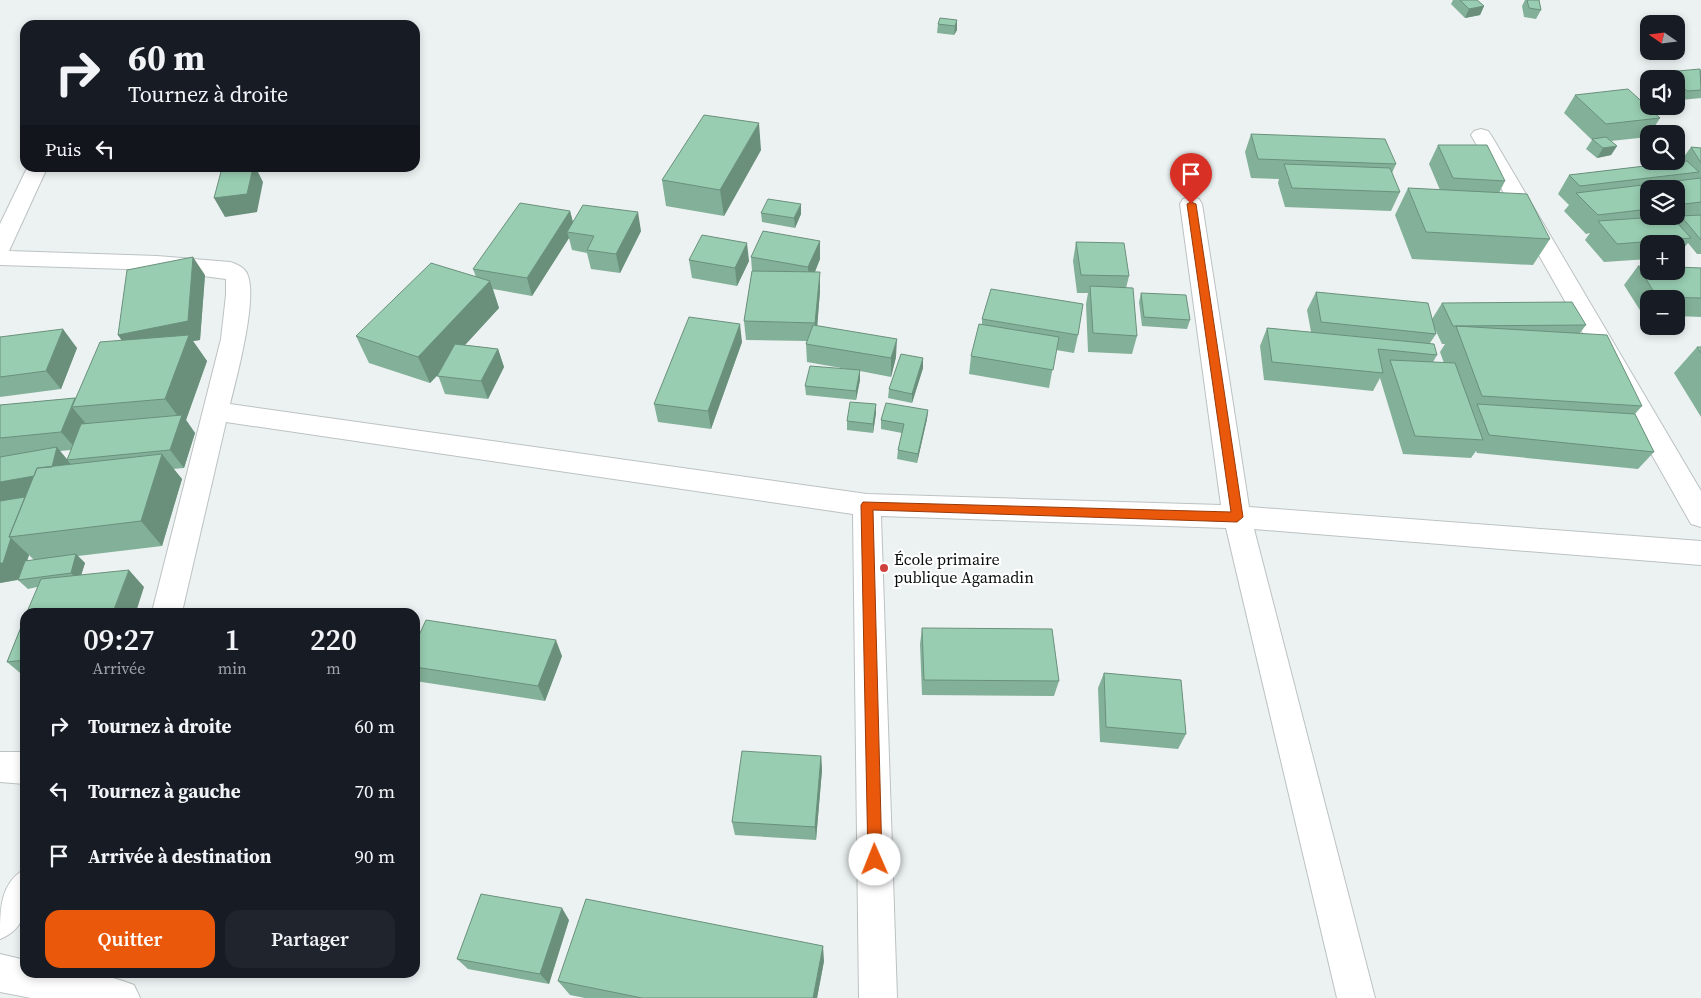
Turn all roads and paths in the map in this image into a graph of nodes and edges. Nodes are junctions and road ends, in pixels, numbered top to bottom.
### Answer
1 (1481, 135) dead end
2 (35, 172) edge
3 (1191, 204) dead end
4 (0, 248) edge
5 (0, 258) edge
6 (216, 411) junction
7 (867, 505) junction
8 (1701, 516) edge
9 (1237, 517) junction
10 (1701, 553) edge
11 (168, 608) edge
12 (0, 767) edge
13 (20, 768) edge
14 (20, 894) edge
15 (0, 921) edge
16 (0, 973) edge
17 (20, 977) edge
18 (24, 978) edge
19 (121, 998) edge
20 (878, 998) edge
21 (1356, 998) edge

1 - 8 street
2 - 4 street
3 - 9 street
5 - 6 street
6 - 7 street
6 - 11 street
7 - 9 street
7 - 20 street
9 - 10 street
9 - 21 street
12 - 13 street
14 - 15 street
16 - 17 street
18 - 19 street

